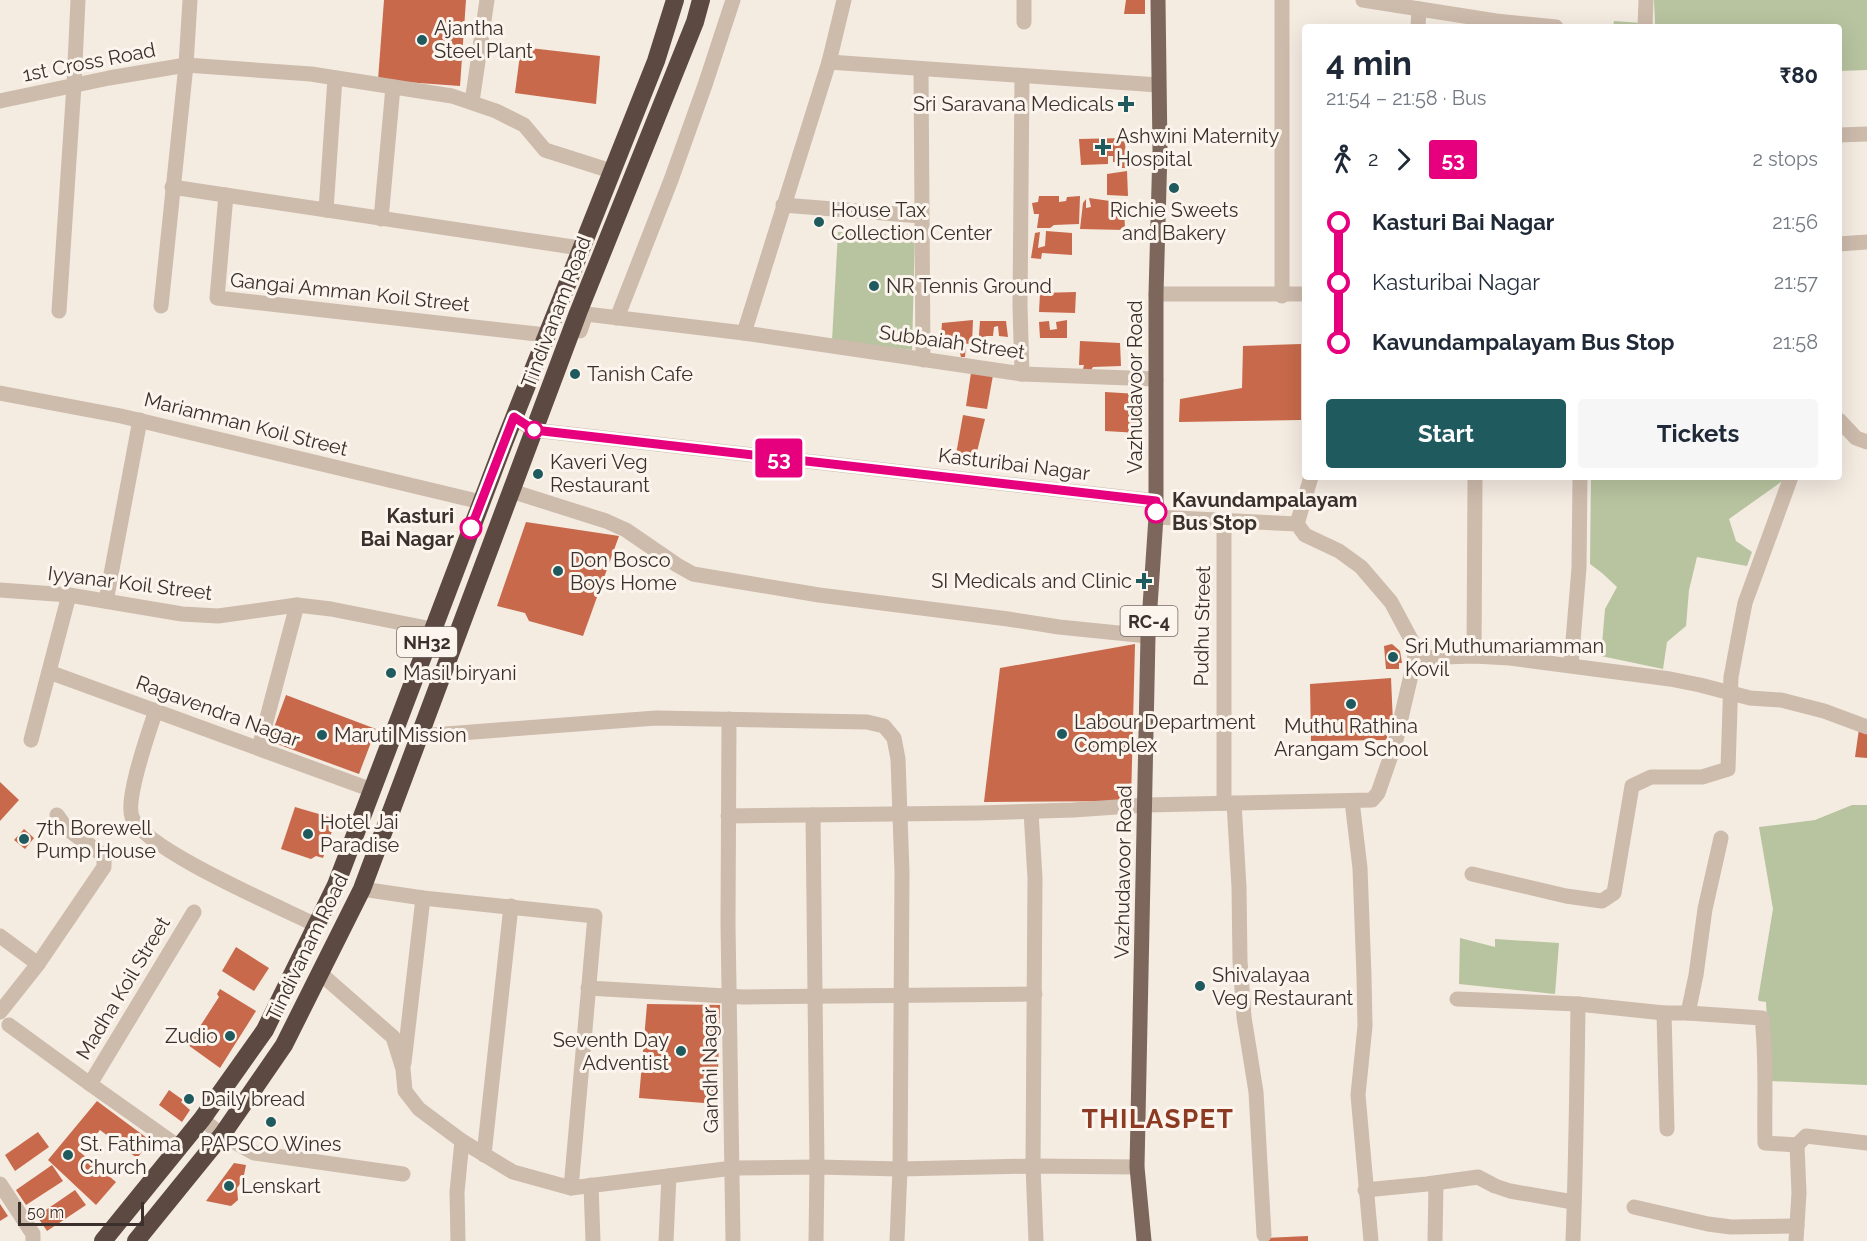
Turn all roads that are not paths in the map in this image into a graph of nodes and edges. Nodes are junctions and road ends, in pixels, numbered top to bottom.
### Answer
1 (74, 0) edge
2 (190, 0) edge
3 (487, 0) edge
4 (675, 0) edge
5 (701, 0) edge
6 (733, 0) edge
7 (844, 0) edge
8 (1024, 0) edge
9 (1158, 0) edge
10 (1282, 0) edge
11 (1363, 0) edge
12 (1646, 0) edge
13 (1419, 9) junction
14 (1024, 22) dead end
15 (1473, 22) edge
16 (1418, 24) edge
17 (1506, 24) edge
18 (1646, 24) edge
19 (829, 62) junction
20 (186, 65) junction
21 (921, 69) junction
22 (1022, 76) junction
23 (335, 78) junction
24 (74, 85) junction
25 (1158, 85) junction
26 (393, 87) junction
27 (0, 101) edge
28 (472, 102) junction
29 (1867, 134) edge
30 (1842, 135) edge
31 (611, 171) junction
32 (172, 187) junction
33 (226, 195) junction
34 (783, 205) junction
35 (326, 210) junction
36 (921, 216) junction
37 (381, 219) junction
38 (1867, 242) edge
39 (1842, 244) edge
40 (580, 248) junction
41 (1156, 294) junction
42 (1302, 294) edge
43 (1282, 296) junction
44 (161, 306) dead end
45 (59, 310) dead end
46 (617, 318) junction
47 (744, 333) junction
48 (546, 334) junction
49 (923, 360) junction
50 (1023, 374) junction
51 (1156, 379) junction
52 (0, 393) edge
53 (514, 417) junction
54 (140, 420) junction
55 (1842, 423) edge
56 (538, 431) junction
57 (1867, 442) edge
58 (1310, 480) edge
59 (1475, 480) edge
60 (1580, 480) edge
61 (1790, 480) edge
62 (511, 491) junction
63 (481, 502) junction
64 (1156, 509) junction
65 (1224, 521) junction
66 (1297, 524) junction
67 (0, 590) edge
68 (69, 595) junction
69 (106, 601) junction
70 (297, 605) junction
71 (432, 629) junction
72 (1148, 636) junction
73 (1474, 656) junction
74 (1415, 658) junction
75 (1571, 665) junction
76 (49, 672) junction
77 (1731, 692) junction
78 (156, 710) junction
79 (729, 719) junction
80 (1867, 727) edge
81 (420, 736) junction
82 (31, 740) dead end
83 (259, 748) junction
84 (372, 790) junction
85 (1352, 801) junction
86 (1229, 803) junction
87 (1146, 805) junction
88 (1031, 812) junction
89 (57, 815) dead end
90 (813, 815) junction
91 (900, 815) junction
92 (728, 816) junction
93 (1721, 838) dead end
94 (1472, 874) dead end
95 (362, 889) junction
96 (423, 898) junction
97 (511, 906) junction
98 (194, 912) dead end
99 (316, 925) junction
100 (0, 936) edge
101 (38, 964) junction
102 (321, 974) junction
103 (588, 988) junction
104 (1035, 994) junction
105 (900, 996) junction
106 (729, 997) junction
107 (816, 997) junction
108 (1458, 999) dead end
109 (1578, 1004) junction
110 (0, 1012) edge
111 (1664, 1013) junction
112 (1688, 1013) junction
113 (9, 1025) dead end
114 (403, 1069) junction
115 (90, 1084) junction
116 (202, 1119) junction
117 (1667, 1129) dead end
118 (222, 1135) junction
119 (462, 1141) junction
120 (1867, 1143) edge
121 (1797, 1146) junction
122 (179, 1147) junction
123 (484, 1155) junction
124 (1033, 1166) junction
125 (817, 1167) junction
126 (1137, 1167) junction
127 (733, 1168) junction
128 (900, 1169) junction
129 (403, 1174) dead end
130 (669, 1176) junction
131 (1436, 1183) junction
132 (0, 1184) edge
133 (591, 1185) junction
134 (571, 1188) junction
135 (1365, 1190) junction
136 (1573, 1202) junction
137 (1634, 1208) dead end
138 (1796, 1234) edge
139 (1264, 1235) dead end
140 (33, 1241) edge
141 (103, 1241) edge
142 (136, 1241) edge
143 (458, 1241) edge
144 (593, 1241) edge
145 (666, 1241) edge
146 (733, 1241) edge
147 (816, 1241) edge
148 (897, 1241) edge
149 (1036, 1241) edge
150 (1144, 1241) edge
151 (1371, 1241) edge
152 (1435, 1241) edge
153 (1573, 1241) edge

1 - 24 street
2 - 20 street
3 - 28 street
4 - 31 highway, NH32
5 - 56 highway, Tindivanam Road / NH32
6 - 46 street
7 - 19 street
8 - 14 street
9 - 25 main road, Vazhudavoor Road / RC-4
10 - 43 street
11 - 13 street
12 - 18 street
13 - 15 street
13 - 16 street
15 - 17 street
19 - 21 street
19 - 34 street
20 - 23 street, 1st Cross Road
20 - 24 street, 1st Cross Road
20 - 32 street
21 - 22 street
21 - 36 street
22 - 25 street
22 - 50 street
23 - 26 street, 1st Cross Road
23 - 35 street
24 - 27 street, 1st Cross Road
24 - 45 street
25 - 41 main road, Vazhudavoor Road / RC-4
26 - 28 street, 1st Cross Road
26 - 37 street
28 - 31 street, 1st Cross Road
29 - 30 street
31 - 40 highway, NH32
32 - 33 street
32 - 44 street
33 - 35 street
33 - 48 street, Gangai Amman Koil Street
34 - 36 street
34 - 47 street
35 - 37 street
36 - 49 street
37 - 40 street
38 - 39 street
40 - 48 highway, NH32
41 - 43 street
41 - 51 main road, Vazhudavoor Road / RC-4
42 - 43 street
46 - 47 street, Subbaiah Street
46 - 56 street, Subbaiah Street
47 - 49 street, Subbaiah Street
48 - 53 highway, NH32
49 - 50 street, Subbaiah Street
50 - 51 street, Subbaiah Street
51 - 64 main road, Vazhudavoor Road / RC-4
52 - 54 street, Mariamman Koil Street
53 - 56 street, Kasturibai Nagar
53 - 63 highway, NH32
54 - 63 street, Mariamman Koil Street
54 - 69 street
55 - 57 street
56 - 62 highway, Tindivanam Road / NH32
56 - 64 street, Kasturibai Nagar
58 - 66 street
59 - 73 street
60 - 75 street
61 - 77 street
62 - 72 street
62 - 81 highway, Tindivanam Road / NH32
63 - 71 highway, NH32
64 - 65 street, Kasturibai Nagar
64 - 72 main road, Vazhudavoor Road / RC-4
65 - 66 street, Kasturibai Nagar
65 - 86 street, Pudhu Street
66 - 74 street
67 - 68 street, Iyyanar Koil Street
68 - 69 street, Iyyanar Koil Street
68 - 76 street
69 - 70 street, Iyyanar Koil Street
70 - 71 street, Iyyanar Koil Street
70 - 83 street
71 - 84 highway, NH32
72 - 87 main road, Vazhudavoor Road / RC-4
73 - 74 street
73 - 75 street
74 - 85 street
75 - 77 street
76 - 78 street, Ragavendra Nagar
76 - 82 street
77 - 80 street
77 - 94 street
78 - 83 street, Ragavendra Nagar
78 - 99 street
79 - 81 street
79 - 91 street
79 - 92 street
81 - 95 highway, Tindivanam Road / NH32
83 - 84 street, Ragavendra Nagar
84 - 99 highway, NH32
85 - 86 street
85 - 135 street
86 - 87 street
86 - 139 street, Pudhu Street
87 - 88 street
87 - 126 main road, Vazhudavoor Road / RC-4
88 - 91 street
88 - 104 street
89 - 101 street
90 - 91 street
90 - 92 street
90 - 107 street
91 - 105 street
92 - 106 street
93 - 112 street
95 - 96 street
95 - 102 highway, Tindivanam Road / NH32
96 - 97 street
96 - 114 street
97 - 103 street
97 - 123 street
98 - 115 street, Madha Koil Street
99 - 116 highway, NH32
100 - 101 street
101 - 110 street
102 - 114 street
102 - 118 highway, Tindivanam Road / NH32
103 - 106 street
103 - 134 street
104 - 105 street, Gandhi Nagar
104 - 124 street
105 - 107 street, Gandhi Nagar
105 - 128 street
106 - 107 street, Gandhi Nagar
106 - 127 street, Gandhi Nagar
107 - 125 street
108 - 109 street
109 - 111 street
109 - 136 street
111 - 112 street
111 - 117 street
112 - 121 street
113 - 115 street
114 - 119 street
115 - 122 street, Madha Koil Street
116 - 118 street
116 - 122 highway, NH32
118 - 129 street
118 - 142 highway, Tindivanam Road / NH32
119 - 123 street
119 - 143 street
120 - 121 street
121 - 138 street
122 - 141 highway, NH32
123 - 134 street
124 - 126 street
124 - 128 street
124 - 149 street
125 - 127 street
125 - 128 street
125 - 147 street
126 - 150 main road, Vazhudavoor Road / RC-4
127 - 130 street
127 - 146 street, Gandhi Nagar
128 - 148 street
130 - 133 street
130 - 145 street
131 - 135 street
131 - 136 street
131 - 152 street
132 - 140 street
133 - 134 street
133 - 144 street
135 - 151 street
136 - 153 street
137 - 138 street

